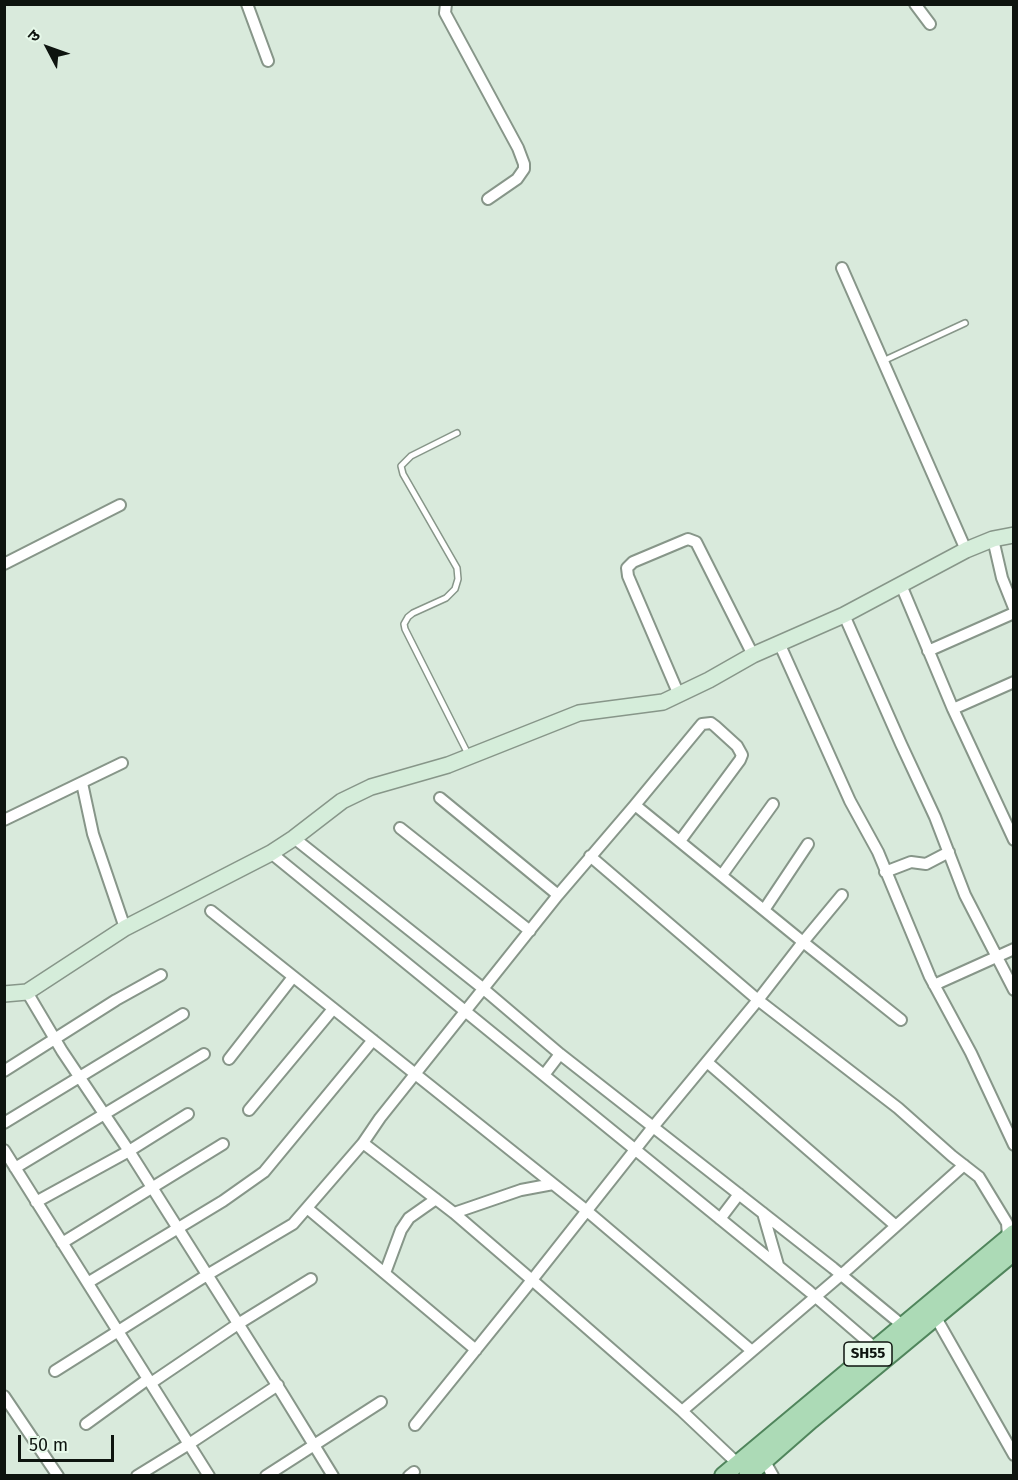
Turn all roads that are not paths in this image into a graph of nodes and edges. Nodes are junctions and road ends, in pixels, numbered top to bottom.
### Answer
1 (247, 4) edge
2 (446, 4) edge
3 (915, 4) edge
4 (930, 24) dead end
5 (268, 61) dead end
6 (488, 199) dead end
7 (842, 268) dead end
8 (965, 323) dead end
9 (883, 361) junction
10 (457, 433) dead end
11 (120, 505) dead end
12 (1014, 535) edge
13 (993, 539) junction
14 (966, 550) junction
15 (4, 564) edge
16 (901, 585) junction
17 (1014, 608) edge
18 (1014, 613) edge
19 (844, 615) junction
20 (780, 645) junction
21 (928, 651) junction
22 (753, 655) junction
23 (1014, 682) edge
24 (679, 695) junction
25 (953, 709) junction
26 (469, 755) junction
27 (122, 763) dead end
28 (82, 783) junction
29 (440, 798) dead end
30 (773, 804) dead end
31 (636, 805) junction
32 (4, 820) edge
33 (400, 828) dead end
34 (294, 838) junction
35 (1014, 840) edge
36 (680, 841) junction
37 (808, 844) dead end
38 (949, 852) junction
39 (271, 853) junction
40 (590, 856) junction
41 (885, 872) junction
42 (722, 875) junction
43 (842, 895) dead end
44 (558, 896) junction
45 (764, 910) junction
46 (211, 911) dead end
47 (125, 928) junction
48 (530, 931) junction
49 (803, 942) junction
50 (1014, 950) edge
51 (998, 957) junction
52 (161, 975) dead end
53 (293, 977) junction
54 (934, 985) junction
55 (483, 989) junction
56 (1014, 990) edge
57 (27, 992) junction
58 (4, 994) edge
59 (758, 1000) junction
60 (333, 1009) junction
61 (465, 1012) junction
62 (183, 1014) dead end
63 (901, 1020) dead end
64 (54, 1038) junction
65 (373, 1040) junction
66 (204, 1054) dead end
67 (560, 1054) junction
68 (229, 1059) dead end
69 (707, 1062) junction
70 (4, 1071) edge
71 (415, 1074) junction
72 (544, 1075) junction
73 (80, 1077) junction
74 (249, 1110) dead end
75 (105, 1114) junction
76 (188, 1114) dead end
77 (4, 1123) edge
78 (653, 1127) junction
79 (363, 1143) junction
80 (223, 1144) dead end
81 (1014, 1145) edge
82 (4, 1150) edge
83 (636, 1150) junction
84 (129, 1151) junction
85 (964, 1165) junction
86 (15, 1168) junction
87 (553, 1184) junction
88 (152, 1188) junction
89 (739, 1194) junction
90 (436, 1199) junction
91 (36, 1202) junction
92 (307, 1208) junction
93 (587, 1211) junction
94 (454, 1213) junction
95 (763, 1213) junction
96 (720, 1219) junction
97 (896, 1226) junction
98 (176, 1228) junction
99 (1012, 1241) edge
100 (62, 1243) junction
101 (778, 1266) junction
102 (385, 1273) junction
103 (207, 1275) junction
104 (841, 1275) junction
105 (311, 1279) dead end
106 (532, 1280) junction
107 (88, 1282) junction
108 (816, 1296) junction
109 (935, 1317) junction
110 (238, 1324) junction
111 (119, 1331) junction
112 (897, 1336) junction
113 (875, 1348) junction
114 (476, 1350) junction
115 (752, 1351) junction
116 (55, 1371) dead end
117 (150, 1381) junction
118 (278, 1385) junction
119 (4, 1396) edge
120 (381, 1402) dead end
121 (682, 1411) junction
122 (86, 1424) dead end
123 (415, 1425) dead end
124 (189, 1444) junction
125 (313, 1444) junction
126 (1014, 1455) edge
127 (764, 1460) junction
128 (742, 1469) edge
129 (58, 1476) edge
130 (137, 1476) edge
131 (209, 1476) edge
132 (266, 1476) edge
133 (333, 1476) edge
134 (723, 1476) edge
135 (773, 1476) edge

1 - 5 street
2 - 6 street
3 - 4 street
7 - 9 street
8 - 9 lane
9 - 14 street
10 - 26 lane
11 - 15 street
12 - 13 street
13 - 14 street
13 - 17 street
14 - 16 street
16 - 19 street
16 - 21 street
18 - 21 street
19 - 20 street
19 - 38 street
20 - 22 street
20 - 41 street
21 - 25 street
22 - 24 street
22 - 24 street
23 - 25 street
24 - 26 street
25 - 35 street
26 - 34 street
27 - 28 street
28 - 32 street
28 - 47 street
29 - 44 street
30 - 42 street
31 - 36 street
31 - 36 street
31 - 40 street
33 - 48 street
34 - 39 street
34 - 55 street
36 - 42 street
37 - 45 street
38 - 41 street
38 - 51 street
39 - 47 street
39 - 61 street
40 - 44 street
40 - 59 street
41 - 54 street
42 - 45 street
43 - 49 street
44 - 48 street
45 - 49 street
46 - 53 street
47 - 57 street
48 - 55 street
49 - 59 street
49 - 63 street
50 - 51 street
51 - 54 street
51 - 56 street
52 - 64 street
53 - 60 street
53 - 68 street
54 - 81 street
55 - 61 street
55 - 67 street
57 - 58 street
57 - 64 street
59 - 69 street
59 - 85 street
60 - 65 street
60 - 74 street
61 - 71 street
61 - 72 street
62 - 73 street
64 - 70 street
64 - 73 street
65 - 71 street
65 - 98 street
66 - 75 street
67 - 72 street
67 - 78 street
69 - 78 street
69 - 97 street
71 - 79 street
71 - 87 street
72 - 83 street
73 - 75 street
73 - 77 street
75 - 84 street
75 - 86 street
76 - 84 street
78 - 83 street
78 - 89 street
79 - 90 street
79 - 92 street
80 - 88 street
82 - 86 street
83 - 93 street
83 - 96 street
84 - 88 street
84 - 91 street
85 - 97 street
85 - 99 street
86 - 91 street
87 - 93 street
87 - 94 street
88 - 98 street
88 - 100 street
89 - 95 street
89 - 96 street
90 - 94 street
90 - 102 street
91 - 100 street
92 - 102 street
92 - 103 street
93 - 106 street
93 - 115 street
94 - 106 street
95 - 101 street
95 - 104 street
96 - 101 street
97 - 104 street
98 - 103 street
98 - 107 street
99 - 109 main road, SH55
99 - 112 main road, SH55
100 - 107 street
101 - 108 street
102 - 114 street
103 - 110 street
103 - 111 street
104 - 108 street
104 - 112 street
105 - 110 street
106 - 114 street
106 - 121 street
107 - 111 street
108 - 113 street
108 - 115 street
109 - 112 main road, SH55
109 - 126 street
110 - 117 street
110 - 118 street
111 - 116 street
111 - 117 street
112 - 113 main road, SH55
112 - 127 main road, SH55
113 - 128 main road, SH55
114 - 123 street
115 - 121 street
117 - 122 street
117 - 124 street
118 - 124 street
118 - 125 street
119 - 129 street
120 - 125 street
121 - 128 street
124 - 130 street
124 - 131 street
125 - 132 street
125 - 133 street
127 - 128 main road, SH55
127 - 135 street
128 - 134 main road, SH55

